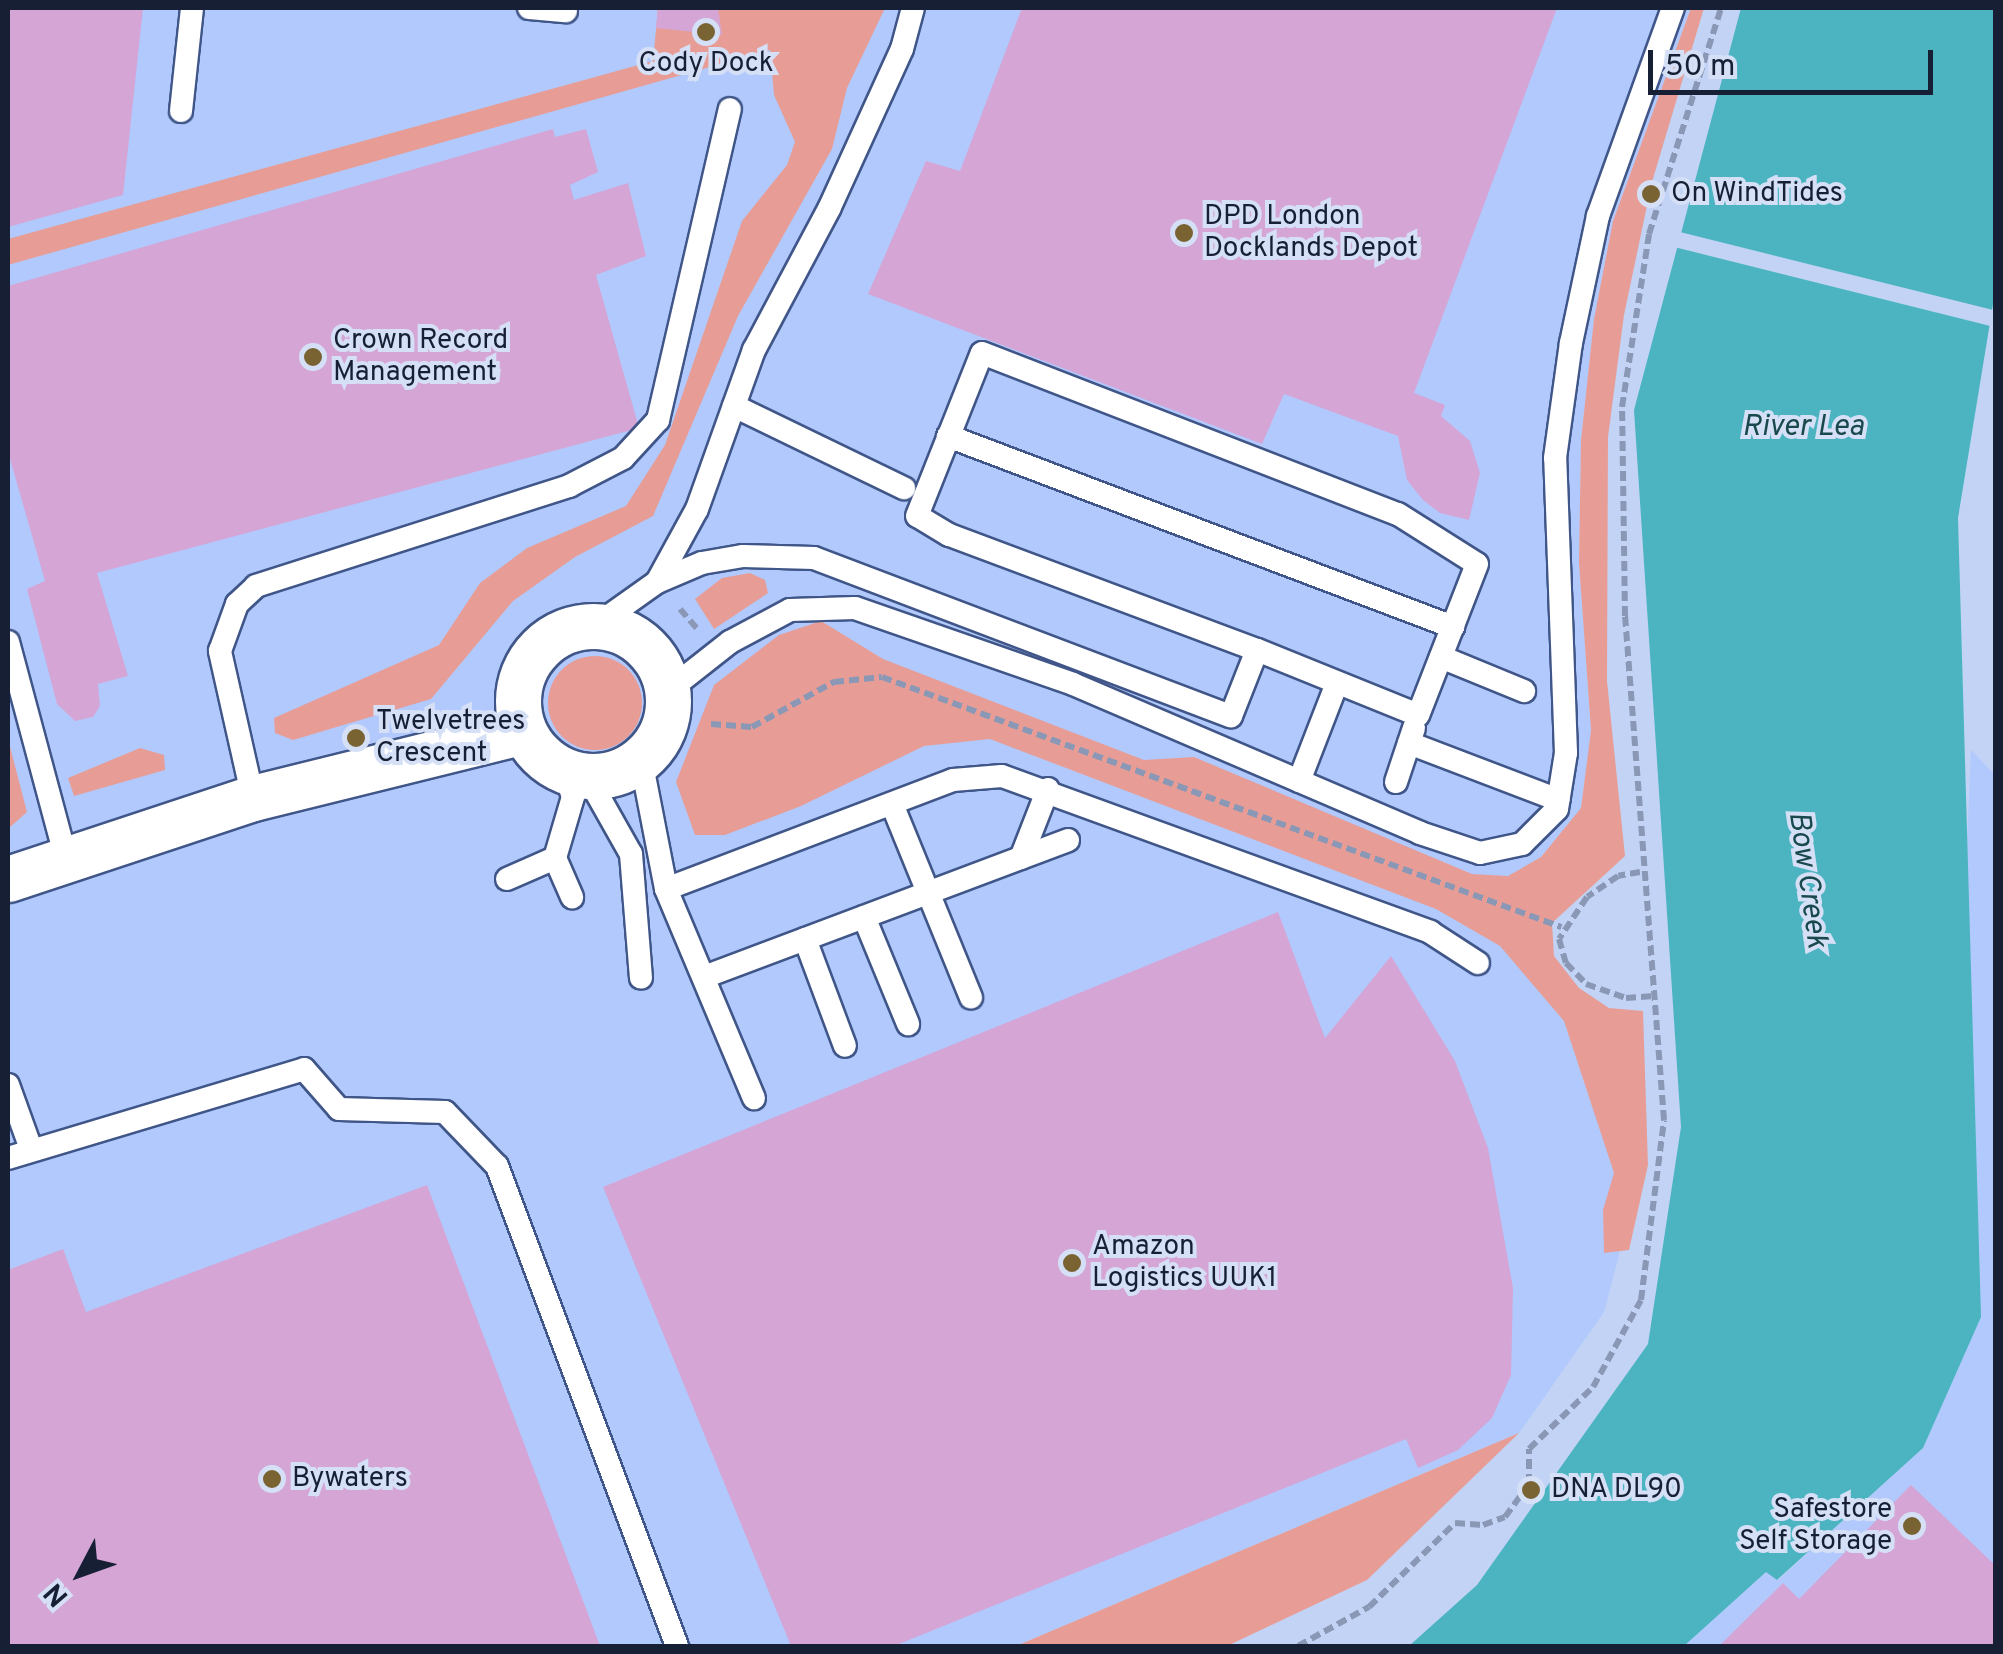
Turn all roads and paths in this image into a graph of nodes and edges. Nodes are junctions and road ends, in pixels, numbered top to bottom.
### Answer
1 (192, 8) edge
2 (529, 8) edge
3 (913, 8) edge
4 (1673, 8) edge
5 (1721, 8) edge
6 (566, 11) dead end
7 (730, 108) dead end
8 (181, 111) dead end
9 (734, 406) junction
10 (948, 436) junction
11 (904, 488) dead end
12 (657, 582) junction
13 (680, 609) dead end
14 (594, 626) junction
15 (1452, 627) junction
16 (704, 637) dead end
17 (8, 642) edge
18 (1257, 650) junction
19 (1441, 656) junction
20 (1337, 683) junction
21 (669, 690) junction
22 (1524, 691) dead end
23 (1418, 714) junction
24 (710, 724) dead end
25 (524, 731) junction
26 (1409, 742) junction
27 (641, 760) junction
28 (576, 773) junction
29 (1298, 781) junction
30 (1396, 782) dead end
31 (1048, 789) junction
32 (254, 798) junction
33 (1558, 800) junction
34 (892, 804) junction
35 (1068, 840) dead end
36 (555, 858) junction
37 (1021, 858) junction
38 (66, 859) junction
39 (1640, 872) junction
40 (506, 879) dead end
41 (8, 880) edge
42 (666, 889) junction
43 (927, 893) junction
44 (572, 896) dead end
45 (864, 917) junction
46 (1562, 926) junction
47 (805, 939) junction
48 (1478, 963) dead end
49 (704, 977) junction
50 (640, 978) dead end
51 (1654, 996) junction
52 (970, 998) dead end
53 (908, 1024) dead end
54 (845, 1046) dead end
55 (8, 1085) edge
56 (754, 1098) dead end
57 (31, 1149) junction
58 (8, 1158) edge
59 (678, 1646) edge
60 (1298, 1646) edge

1 - 8 lane
2 - 6 lane
3 - 9 lane
4 - 33 lane
5 - 39 path
7 - 32 lane
9 - 11 lane
9 - 12 lane
10 - 15 lane
10 - 15 lane
10 - 18 lane
12 - 14 lane
12 - 18 lane
13 - 16 path
14 - 21 street
14 - 25 street
15 - 19 lane
17 - 38 lane
18 - 20 lane
19 - 22 lane
19 - 23 lane
20 - 23 lane
20 - 29 lane
21 - 27 street
21 - 29 lane
23 - 26 lane
24 - 46 path
25 - 28 street
25 - 32 street
26 - 30 lane
26 - 33 lane
27 - 28 street
27 - 42 lane
28 - 36 lane
28 - 50 lane
29 - 33 lane
31 - 34 lane
31 - 37 lane
31 - 48 lane
32 - 38 street
34 - 42 lane
34 - 43 lane
35 - 37 lane
36 - 40 lane
36 - 44 lane
37 - 43 lane
38 - 41 street
39 - 46 path
39 - 51 path
42 - 49 lane
43 - 45 lane
43 - 52 lane
45 - 47 lane
45 - 53 lane
46 - 51 path
47 - 49 lane
47 - 54 lane
49 - 56 lane
51 - 60 path
55 - 57 lane
57 - 58 lane
57 - 59 lane

